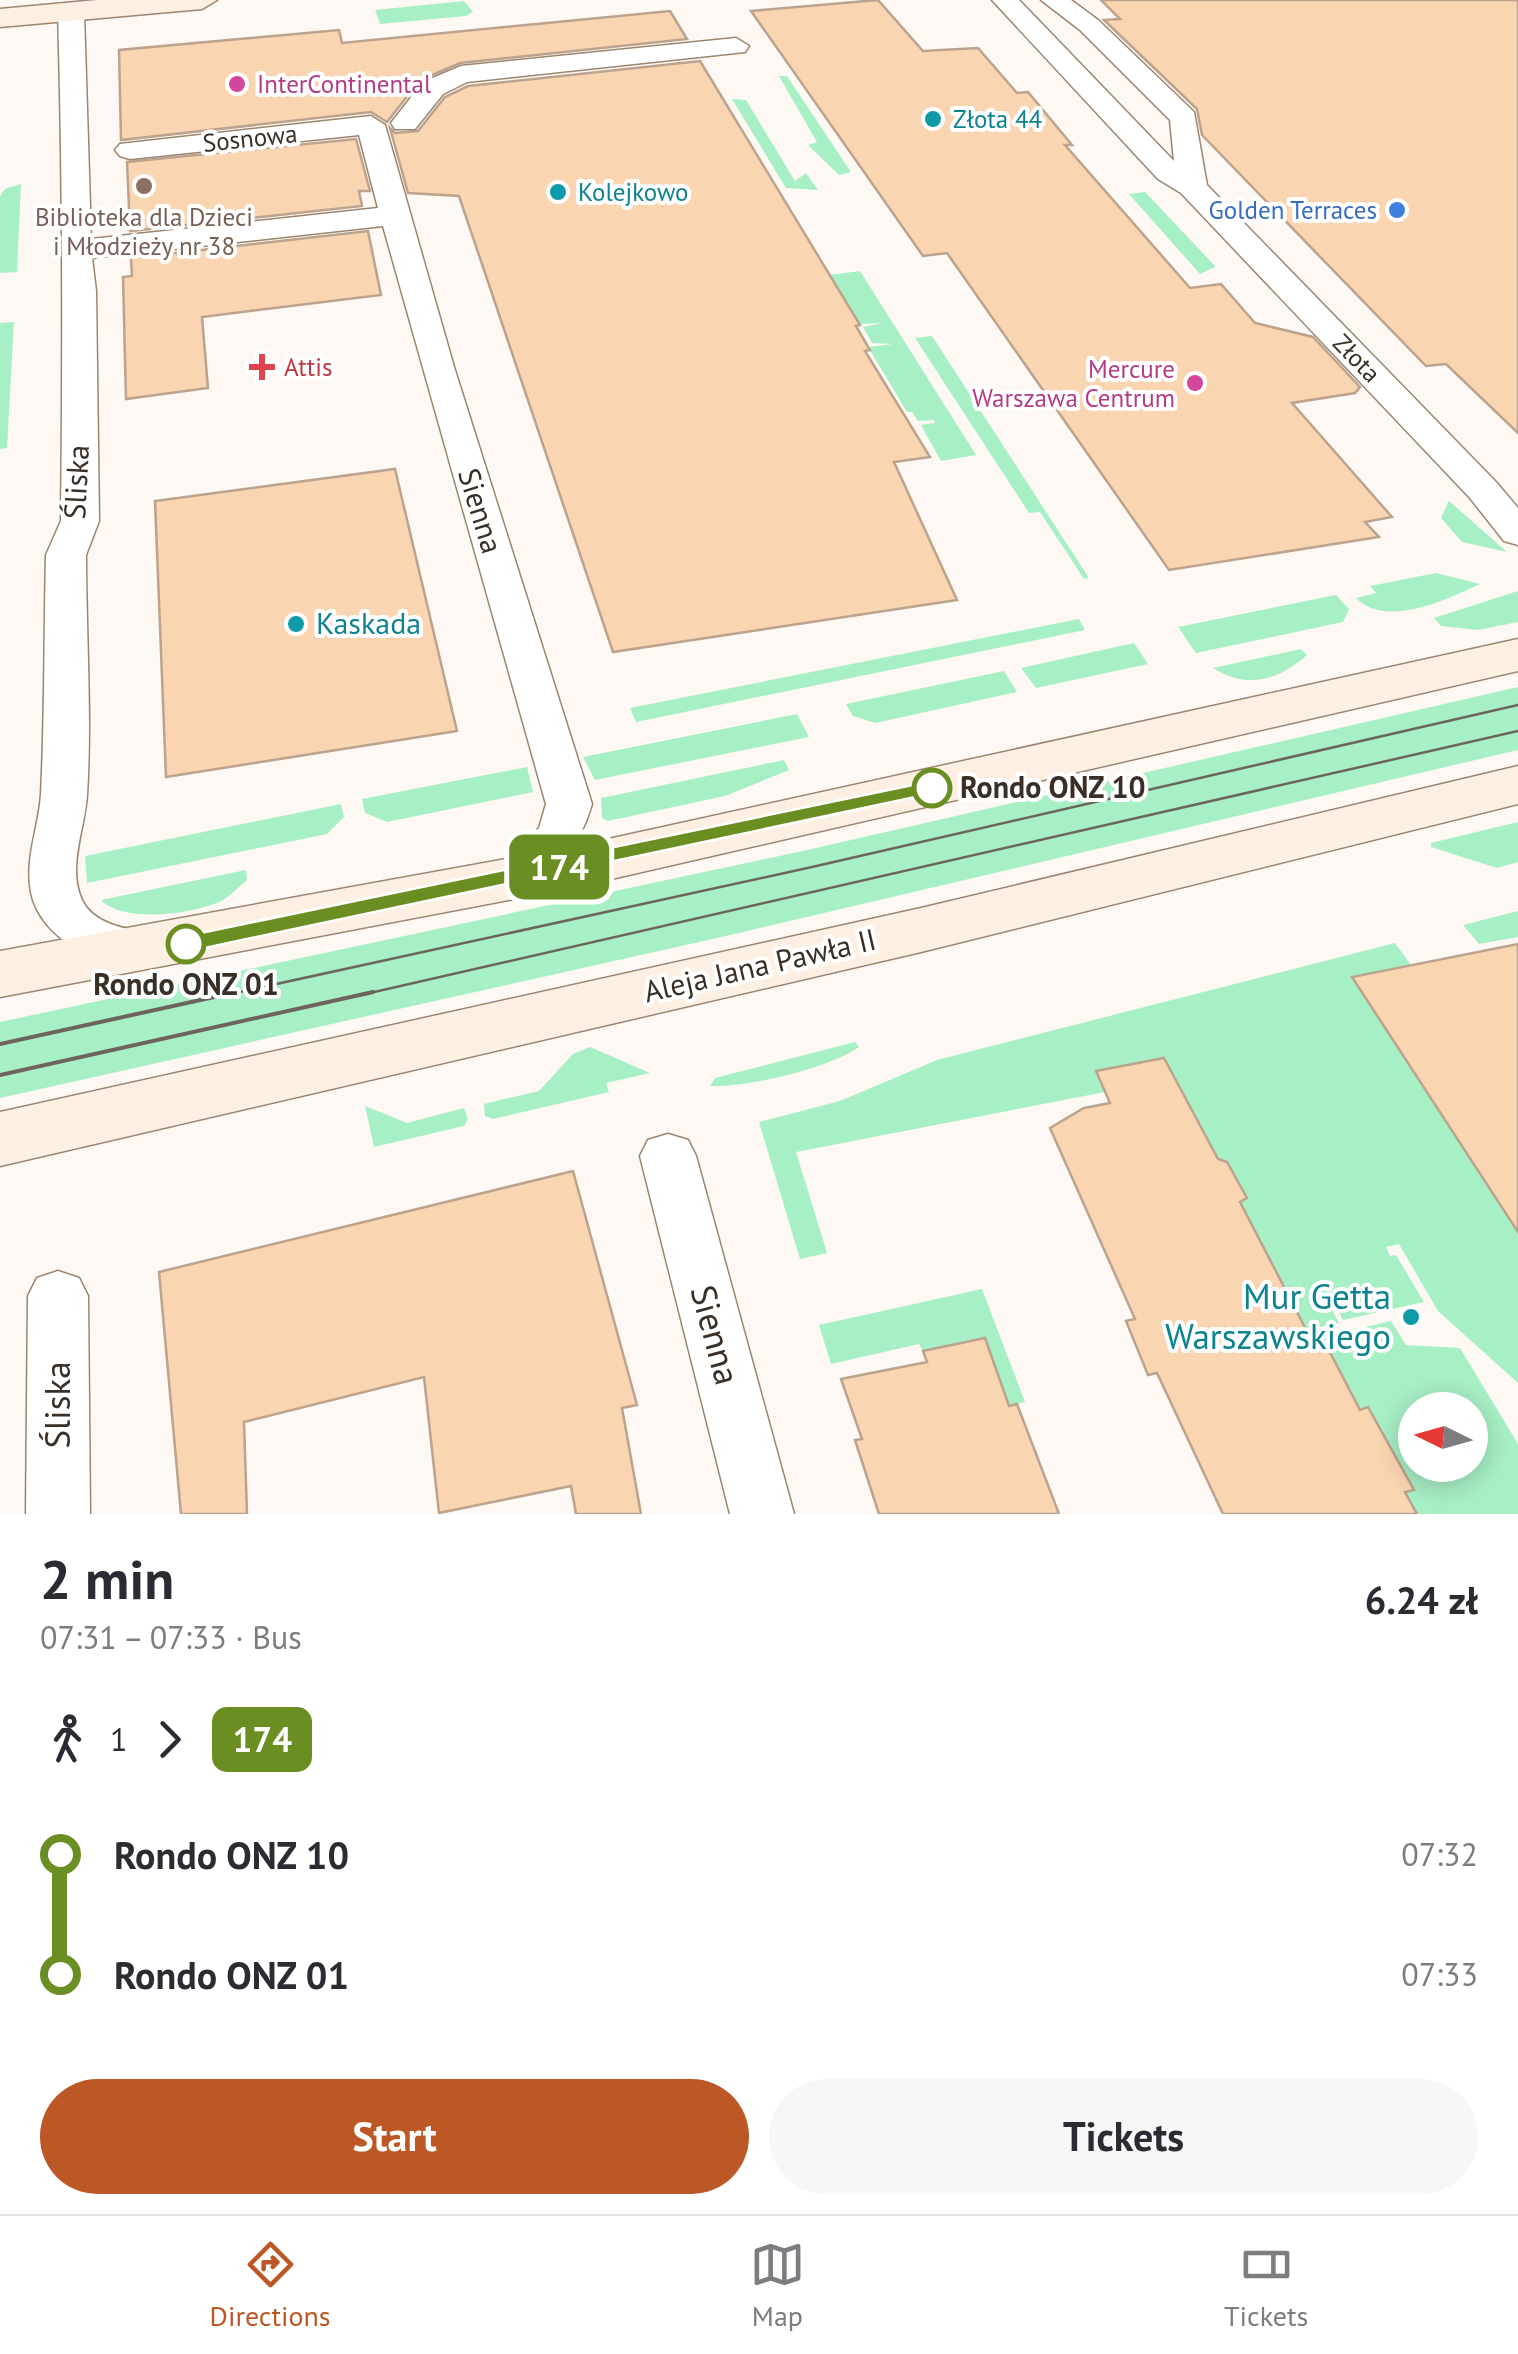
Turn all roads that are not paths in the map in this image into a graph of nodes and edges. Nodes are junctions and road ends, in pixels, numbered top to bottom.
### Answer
1 (202, 0) edge
2 (1005, 0) edge
3 (1054, 0) edge
4 (51, 9) edge
5 (0, 18) edge
6 (736, 46) dead end
7 (405, 122) dead end
8 (370, 125) joint
9 (130, 150) dead end
10 (1192, 187) junction
11 (395, 214) junction
12 (75, 250) junction
13 (1518, 533) edge
14 (1514, 655) edge
15 (1518, 785) edge
16 (514, 876) junction
17 (150, 951) junction
18 (0, 974) edge
19 (0, 1139) edge
20 (668, 1156) dead end
21 (58, 1296) dead end
22 (58, 1514) edge
23 (762, 1514) edge

1 - 4 main road
2 - 10 street, Złota
3 - 10 street
4 - 5 main road
4 - 12 street, Śliska
6 - 7 street
8 - 9 street, Sosnowa
8 - 11 street, Sienna
10 - 13 street, Złota
11 - 12 street
11 - 16 street, Sienna
12 - 17 street, Śliska
14 - 16 main road
15 - 19 main road, Aleja Jana Pawła II
16 - 17 main road
17 - 18 main road
20 - 23 street, Sienna
21 - 22 street, Śliska

